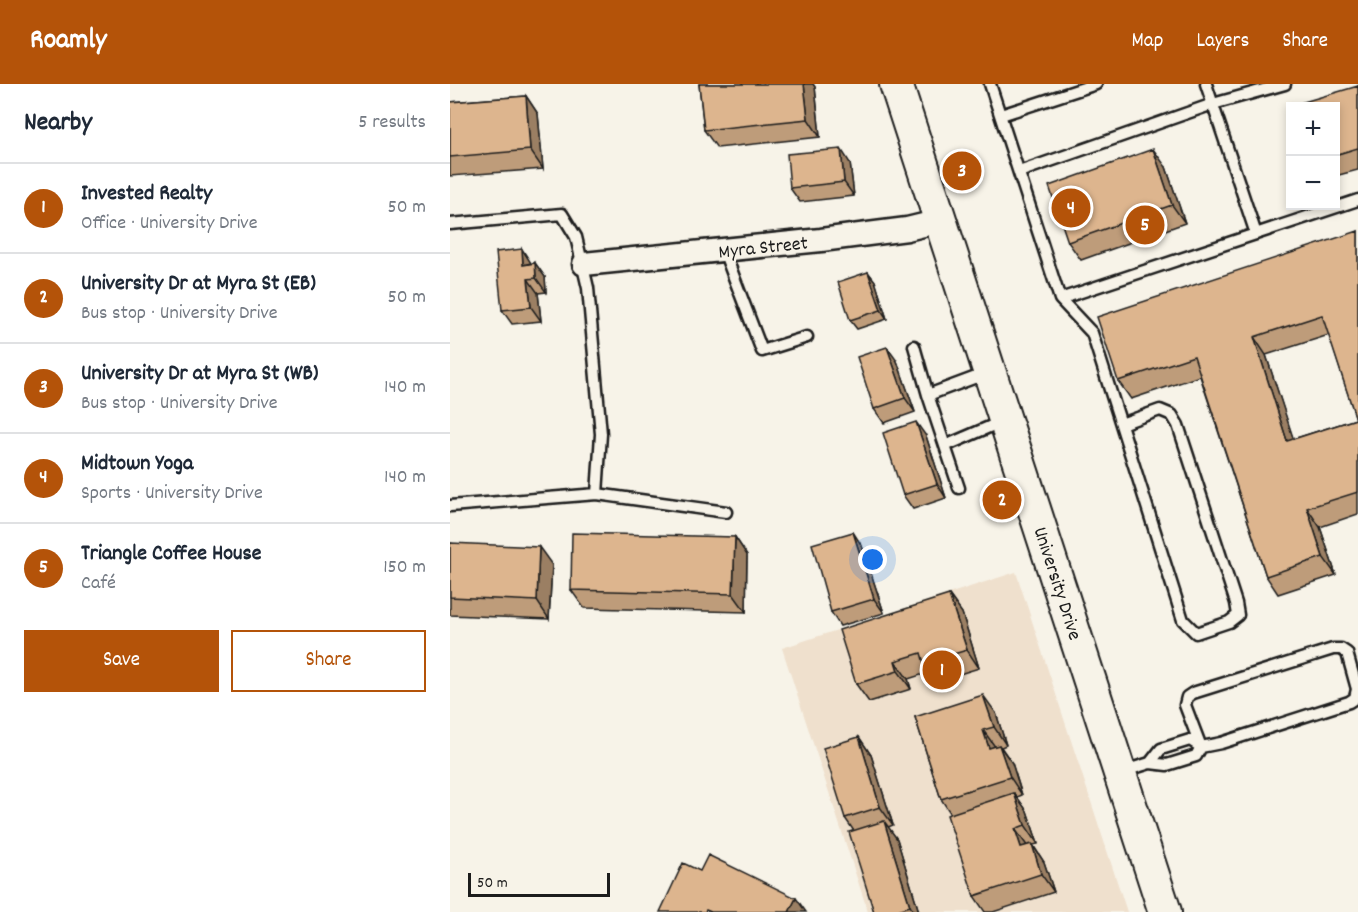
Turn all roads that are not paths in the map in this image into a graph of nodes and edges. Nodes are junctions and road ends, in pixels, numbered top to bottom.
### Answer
1 (896, 84) edge
2 (990, 84) edge
3 (1096, 84) edge
4 (1206, 84) edge
5 (1285, 84) edge
6 (1213, 104) junction
7 (1000, 115) junction
8 (1019, 172) junction
9 (1358, 200) edge
10 (940, 221) junction
11 (450, 224) edge
12 (1256, 234) junction
13 (724, 251) junction
14 (584, 264) junction
15 (1060, 299) junction
16 (807, 337) dead end
17 (914, 346) dead end
18 (990, 372) junction
19 (928, 395) junction
20 (1006, 420) junction
21 (1121, 424) junction
22 (945, 446) junction
23 (959, 488) dead end
24 (597, 494) junction
25 (450, 506) edge
26 (726, 512) dead end
27 (1201, 747) junction
28 (1150, 763) junction
29 (1120, 773) junction
30 (1165, 912) edge

1 - 10 main road, University Drive
2 - 7 lane
3 - 7 lane
4 - 6 lane
5 - 6 lane
6 - 8 lane
6 - 12 lane
7 - 8 lane
8 - 15 lane
9 - 12 lane
10 - 13 street, Myra Street
10 - 18 main road, University Drive
11 - 14 lane
12 - 15 lane
13 - 14 street, Myra Street
13 - 16 lane
14 - 24 lane
15 - 21 lane
17 - 19 lane
18 - 19 lane
18 - 20 main road, University Drive
19 - 22 lane
20 - 22 lane
20 - 29 main road, University Drive
21 - 21 lane
22 - 23 lane
24 - 25 lane
24 - 26 lane
27 - 27 lane
27 - 28 lane
27 - 28 lane
28 - 29 lane
29 - 30 main road, University Drive

